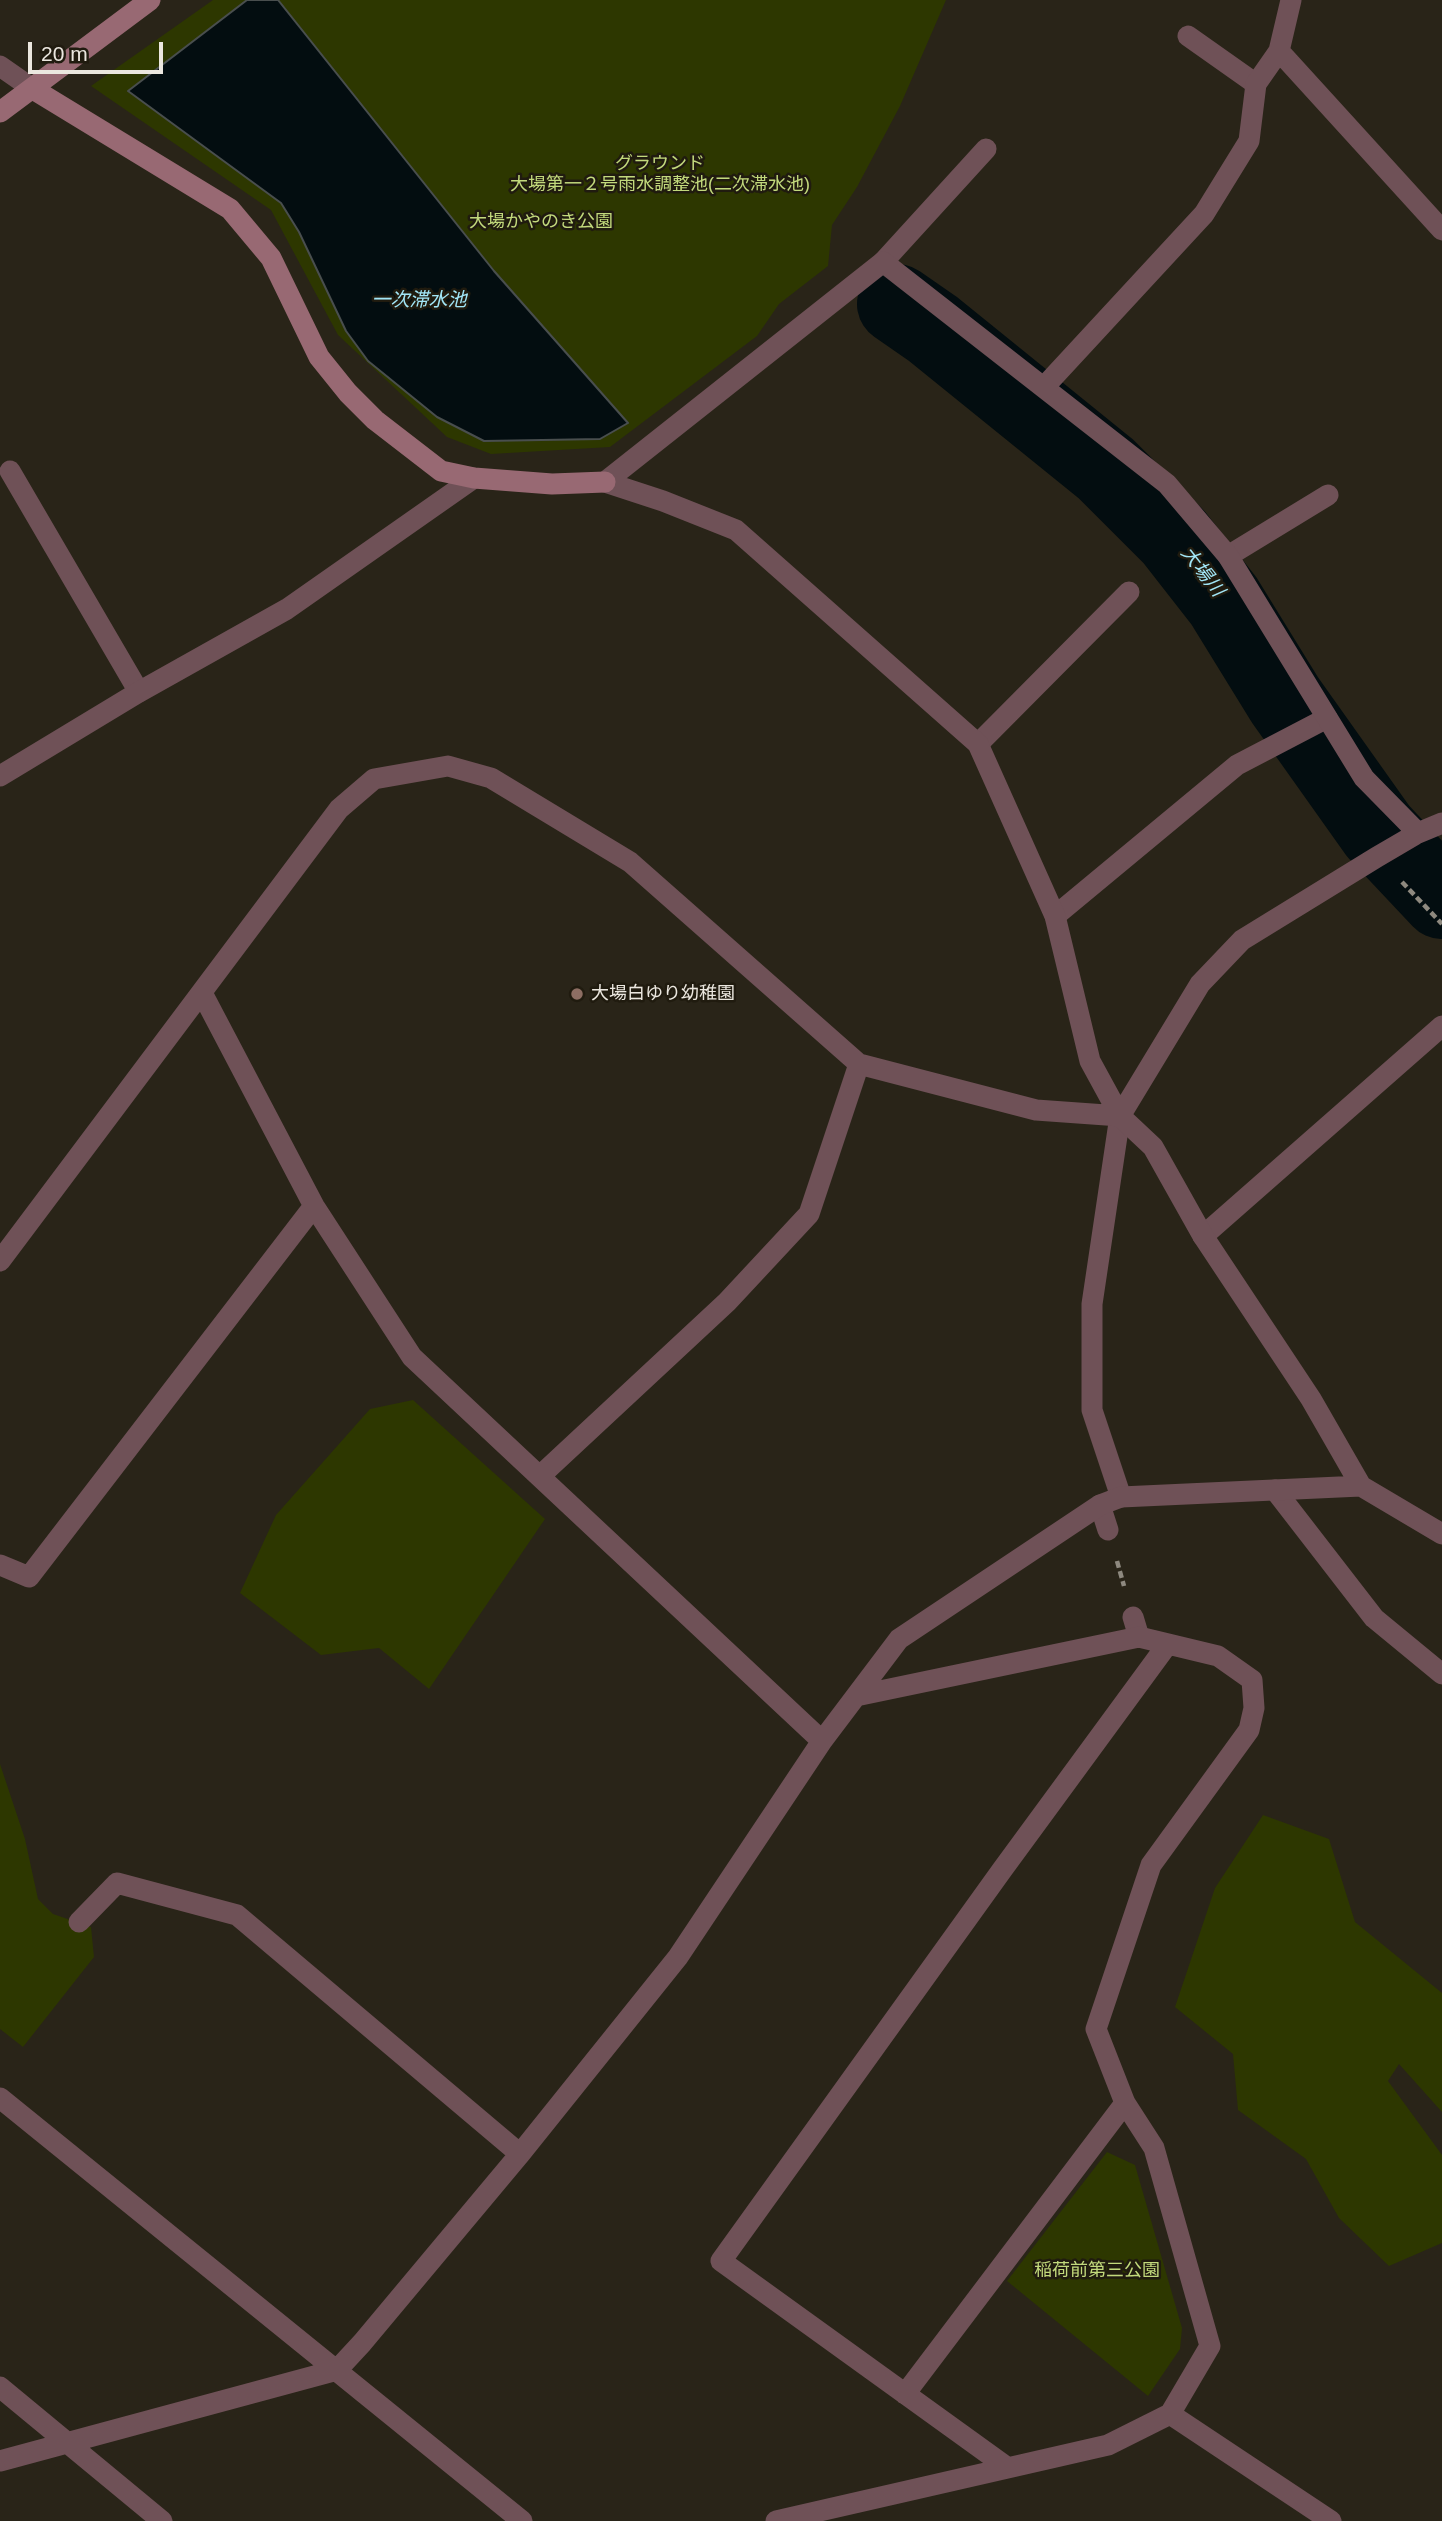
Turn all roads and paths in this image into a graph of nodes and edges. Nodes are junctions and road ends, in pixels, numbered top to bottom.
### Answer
1 (150, 0) edge
2 (1291, 0) edge
3 (1188, 36) dead end
4 (1279, 51) junction
5 (0, 66) edge
6 (1255, 84) junction
7 (33, 89) junction
8 (0, 113) edge
9 (986, 149) dead end
10 (1442, 230) edge
11 (883, 262) junction
12 (1044, 387) junction
13 (10, 471) dead end
14 (474, 478) junction
15 (605, 482) junction
16 (1328, 495) dead end
17 (1228, 556) junction
18 (1129, 592) dead end
19 (139, 692) junction
20 (1327, 718) junction
21 (978, 744) junction
22 (0, 776) edge
23 (1442, 823) edge
24 (1418, 833) junction
25 (1377, 856) junction
26 (1055, 916) junction
27 (1442, 924) edge
28 (202, 993) junction
29 (1442, 1027) edge
30 (859, 1064) junction
31 (1120, 1115) junction
32 (314, 1206) junction
33 (1203, 1236) junction
34 (0, 1261) edge
35 (540, 1476) junction
36 (1361, 1486) junction
37 (1275, 1490) junction
38 (1121, 1497) junction
39 (1100, 1505) junction
40 (1108, 1530) joint
41 (1442, 1534) edge
42 (0, 1565) edge
43 (1136, 1627) junction
44 (1167, 1645) junction
45 (1442, 1674) edge
46 (856, 1696) junction
47 (822, 1741) junction
48 (79, 1922) dead end
49 (0, 2098) edge
50 (1125, 2103) junction
51 (520, 2154) junction
52 (337, 2370) junction
53 (0, 2387) edge
54 (905, 2394) junction
55 (1170, 2414) junction
56 (68, 2444) junction
57 (0, 2461) edge
58 (1007, 2468) junction
59 (162, 2521) edge
60 (522, 2521) edge
61 (776, 2521) edge
62 (1331, 2521) edge

1 - 7 street
2 - 4 street
3 - 6 street
4 - 6 street
4 - 10 street
5 - 7 street
6 - 12 street
7 - 8 street
7 - 14 street
9 - 11 street
11 - 12 street
11 - 15 street
12 - 17 street
13 - 19 street
14 - 15 street
14 - 19 street
15 - 21 street
16 - 17 street
17 - 20 street
18 - 21 street
19 - 22 street
20 - 24 street
20 - 26 street
21 - 26 street
23 - 24 street
24 - 25 street
25 - 27 path
25 - 31 street
26 - 31 street
28 - 30 street
28 - 32 street
28 - 34 street
29 - 33 street
30 - 31 street
30 - 35 street
31 - 33 street
31 - 38 street
32 - 35 street
32 - 42 street
33 - 36 street
35 - 47 street
36 - 37 street
36 - 41 street
37 - 38 street
37 - 45 street
38 - 39 street
39 - 40 street
39 - 46 street
40 - 43 path
43 - 44 street
43 - 46 street
44 - 50 street
44 - 54 street
46 - 47 street
47 - 51 street
48 - 51 street
49 - 52 street
50 - 54 street
50 - 55 street
51 - 52 street
52 - 56 street
52 - 60 street
53 - 56 street
54 - 58 street
55 - 58 street
55 - 62 street
56 - 57 street
56 - 59 street
58 - 61 street

